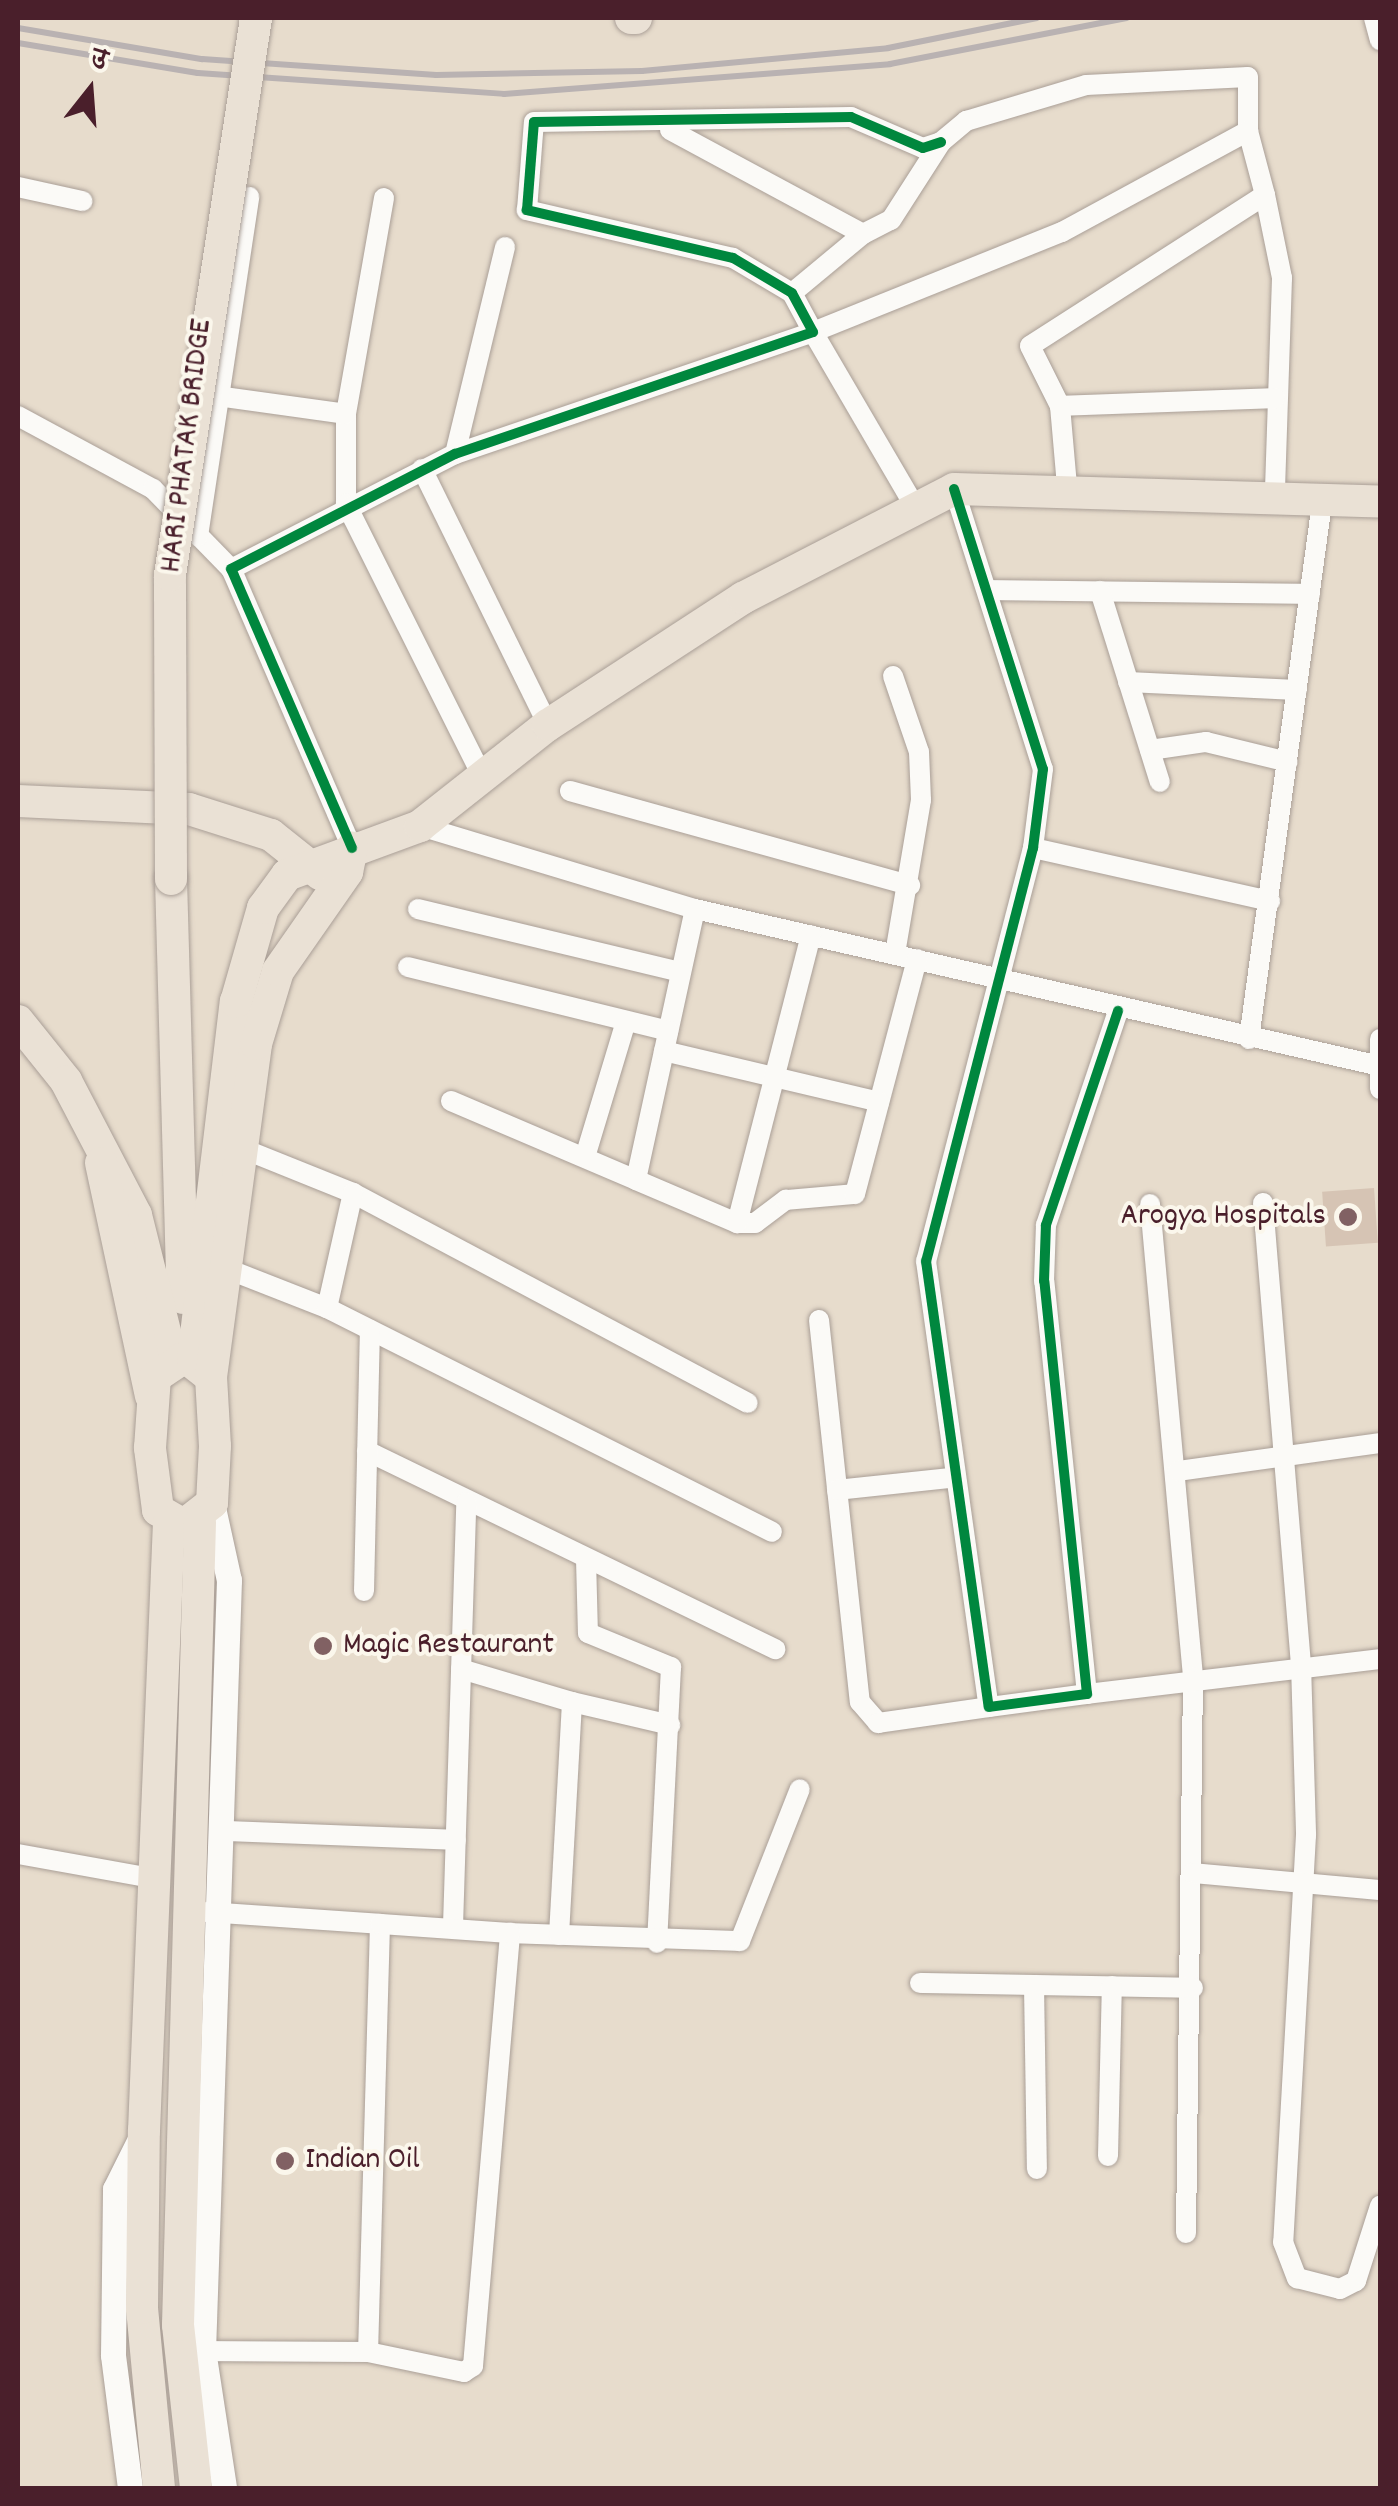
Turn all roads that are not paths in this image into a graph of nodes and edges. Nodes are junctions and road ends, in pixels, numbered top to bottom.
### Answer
1 (256, 18) edge
2 (1374, 18) edge
3 (1380, 40) edge
4 (670, 130) dead end
5 (1248, 131) junction
6 (941, 142) junction
7 (18, 187) edge
8 (1264, 196) junction
9 (249, 197) dead end
10 (384, 198) dead end
11 (82, 201) dead end
12 (863, 234) junction
13 (505, 247) dead end
14 (792, 293) junction
15 (813, 332) junction
16 (217, 396) junction
17 (1275, 398) junction
18 (1060, 406) junction
19 (346, 414) junction
20 (18, 416) edge
21 (454, 454) junction
22 (422, 469) junction
23 (1068, 486) junction
24 (954, 489) junction
25 (1275, 492) junction
26 (1323, 496) junction
27 (1380, 502) edge
28 (346, 504) junction
29 (914, 505) junction
30 (198, 536) junction
31 (231, 569) junction
32 (993, 590) junction
33 (1100, 591) junction
34 (1310, 594) junction
35 (892, 676) dead end
36 (1128, 682) junction
37 (1297, 690) junction
38 (548, 725) junction
39 (1150, 750) junction
40 (1288, 762) junction
41 (482, 774) junction
42 (1160, 782) dead end
43 (570, 790) dead end
44 (18, 802) edge
45 (420, 826) junction
46 (352, 848) junction
47 (1033, 848) junction
48 (310, 859) junction
49 (910, 884) junction
50 (334, 894) junction
51 (1270, 901) junction
52 (418, 909) dead end
53 (695, 909) junction
54 (811, 935) junction
55 (895, 954) junction
56 (917, 959) junction
57 (408, 967) dead end
58 (681, 972) junction
59 (999, 983) junction
60 (1118, 1011) junction
61 (626, 1020) junction
62 (22, 1031) edge
63 (1249, 1040) junction
64 (1380, 1040) edge
65 (666, 1041) junction
66 (1379, 1066) edge
67 (776, 1078) junction
68 (1380, 1089) edge
69 (451, 1102) dead end
70 (879, 1102) junction
71 (100, 1138) junction
72 (242, 1148) junction
73 (584, 1158) junction
74 (636, 1180) junction
75 (352, 1193) junction
76 (1263, 1203) dead end
77 (1150, 1204) dead end
78 (737, 1222) junction
79 (230, 1270) junction
80 (328, 1308) junction
81 (819, 1320) dead end
82 (370, 1330) junction
83 (190, 1363) junction
84 (151, 1396) junction
85 (748, 1403) dead end
86 (1380, 1443) edge
87 (367, 1451) junction
88 (1289, 1454) junction
89 (1178, 1471) junction
90 (950, 1478) junction
91 (837, 1490) junction
92 (466, 1502) junction
93 (193, 1516) junction
94 (772, 1532) dead end
95 (586, 1560) junction
96 (364, 1591) dead end
97 (774, 1649) dead end
98 (1380, 1659) edge
99 (1301, 1664) junction
100 (461, 1669) junction
101 (1193, 1677) junction
102 (1086, 1694) junction
103 (572, 1702) junction
104 (989, 1707) junction
105 (670, 1725) junction
106 (800, 1788) dead end
107 (224, 1831) junction
108 (456, 1840) junction
109 (18, 1854) edge
110 (1193, 1874) junction
111 (157, 1879) junction
112 (1304, 1881) junction
113 (1380, 1890) edge
114 (205, 1912) junction
115 (380, 1924) junction
116 (454, 1926) junction
117 (510, 1932) junction
118 (559, 1935) junction
119 (656, 1943) junction
120 (920, 1982) dead end
121 (1034, 1985) junction
122 (1112, 1986) junction
123 (1192, 1988) junction
124 (144, 2131) junction
125 (1108, 2156) dead end
126 (1037, 2169) dead end
127 (1380, 2206) edge
128 (1186, 2233) dead end
129 (191, 2351) junction
130 (368, 2352) junction
131 (130, 2488) edge
132 (159, 2488) edge
133 (196, 2488) edge
134 (224, 2488) edge

1 - 83 main road, HARI PHATAK BRIDGE, bridge
2 - 3 street
4 - 12 street
5 - 6 street
5 - 8 street
5 - 15 street
6 - 12 street
6 - 14 street
7 - 11 street
8 - 17 street
8 - 18 street
9 - 16 street
10 - 19 street
12 - 14 street
13 - 21 street
14 - 15 street
15 - 21 street
15 - 29 street
16 - 19 street
16 - 30 street
17 - 18 street
17 - 25 street
18 - 23 street
19 - 28 street
20 - 30 street
21 - 22 street
22 - 28 street
22 - 38 street
23 - 24 main road
23 - 25 main road
24 - 29 main road
24 - 32 street
25 - 26 main road
26 - 27 main road
26 - 34 street
28 - 31 street
28 - 41 street
29 - 38 main road
30 - 31 street
31 - 46 street
32 - 33 street
32 - 47 street
33 - 34 street
33 - 36 street
34 - 37 street
35 - 49 street
36 - 37 street
36 - 39 street
37 - 40 street
38 - 41 main road
39 - 40 street
39 - 42 street
40 - 51 street
41 - 45 main road
43 - 49 street
44 - 48 main road
45 - 46 main road
45 - 53 street
46 - 48 main road
46 - 50 main road
47 - 51 street
47 - 59 street
48 - 50 main road
48 - 83 main road
49 - 55 street
50 - 72 main road
51 - 63 street
52 - 58 street
53 - 54 street
53 - 58 street
54 - 55 street
54 - 67 street
55 - 56 street
56 - 59 street
56 - 70 street
57 - 61 street
58 - 65 street
59 - 60 street
59 - 90 street
60 - 63 street
60 - 102 street
61 - 65 street
61 - 73 street
62 - 71 main road
63 - 66 street
64 - 66 street
65 - 67 street
65 - 74 street
66 - 68 street
67 - 70 street
67 - 78 street
69 - 73 street
70 - 78 street
71 - 83 main road
71 - 84 main road
72 - 75 street
72 - 79 main road
73 - 74 street
74 - 78 street
75 - 80 street
75 - 85 street
76 - 88 street
77 - 89 street
79 - 80 street
79 - 83 main road
80 - 82 street
81 - 91 street
82 - 87 street
82 - 94 street
83 - 84 main road
83 - 93 main road
84 - 93 main road
86 - 88 street
87 - 92 street
87 - 96 street
88 - 89 street
88 - 99 street
89 - 101 street
90 - 91 street
90 - 104 street
91 - 104 street
92 - 95 street
92 - 100 street
93 - 107 street
93 - 111 main road
93 - 114 main road
95 - 97 street
95 - 105 street
98 - 99 street
99 - 101 street
99 - 112 street
100 - 103 street
100 - 108 street
101 - 102 street
101 - 110 street
102 - 104 street
103 - 105 street
103 - 118 street
105 - 119 street
106 - 119 street
107 - 108 street
107 - 114 street
108 - 116 street
109 - 111 street
110 - 112 street
110 - 123 street
111 - 124 main road
112 - 113 street
112 - 127 street
114 - 115 street
114 - 129 main road
115 - 116 street
115 - 130 street
116 - 117 street
117 - 118 street
117 - 130 street
118 - 119 street
120 - 121 street
121 - 122 street
121 - 126 street
122 - 123 street
122 - 125 street
123 - 128 street
124 - 131 street
124 - 132 main road
129 - 130 street
129 - 133 main road
129 - 134 street

